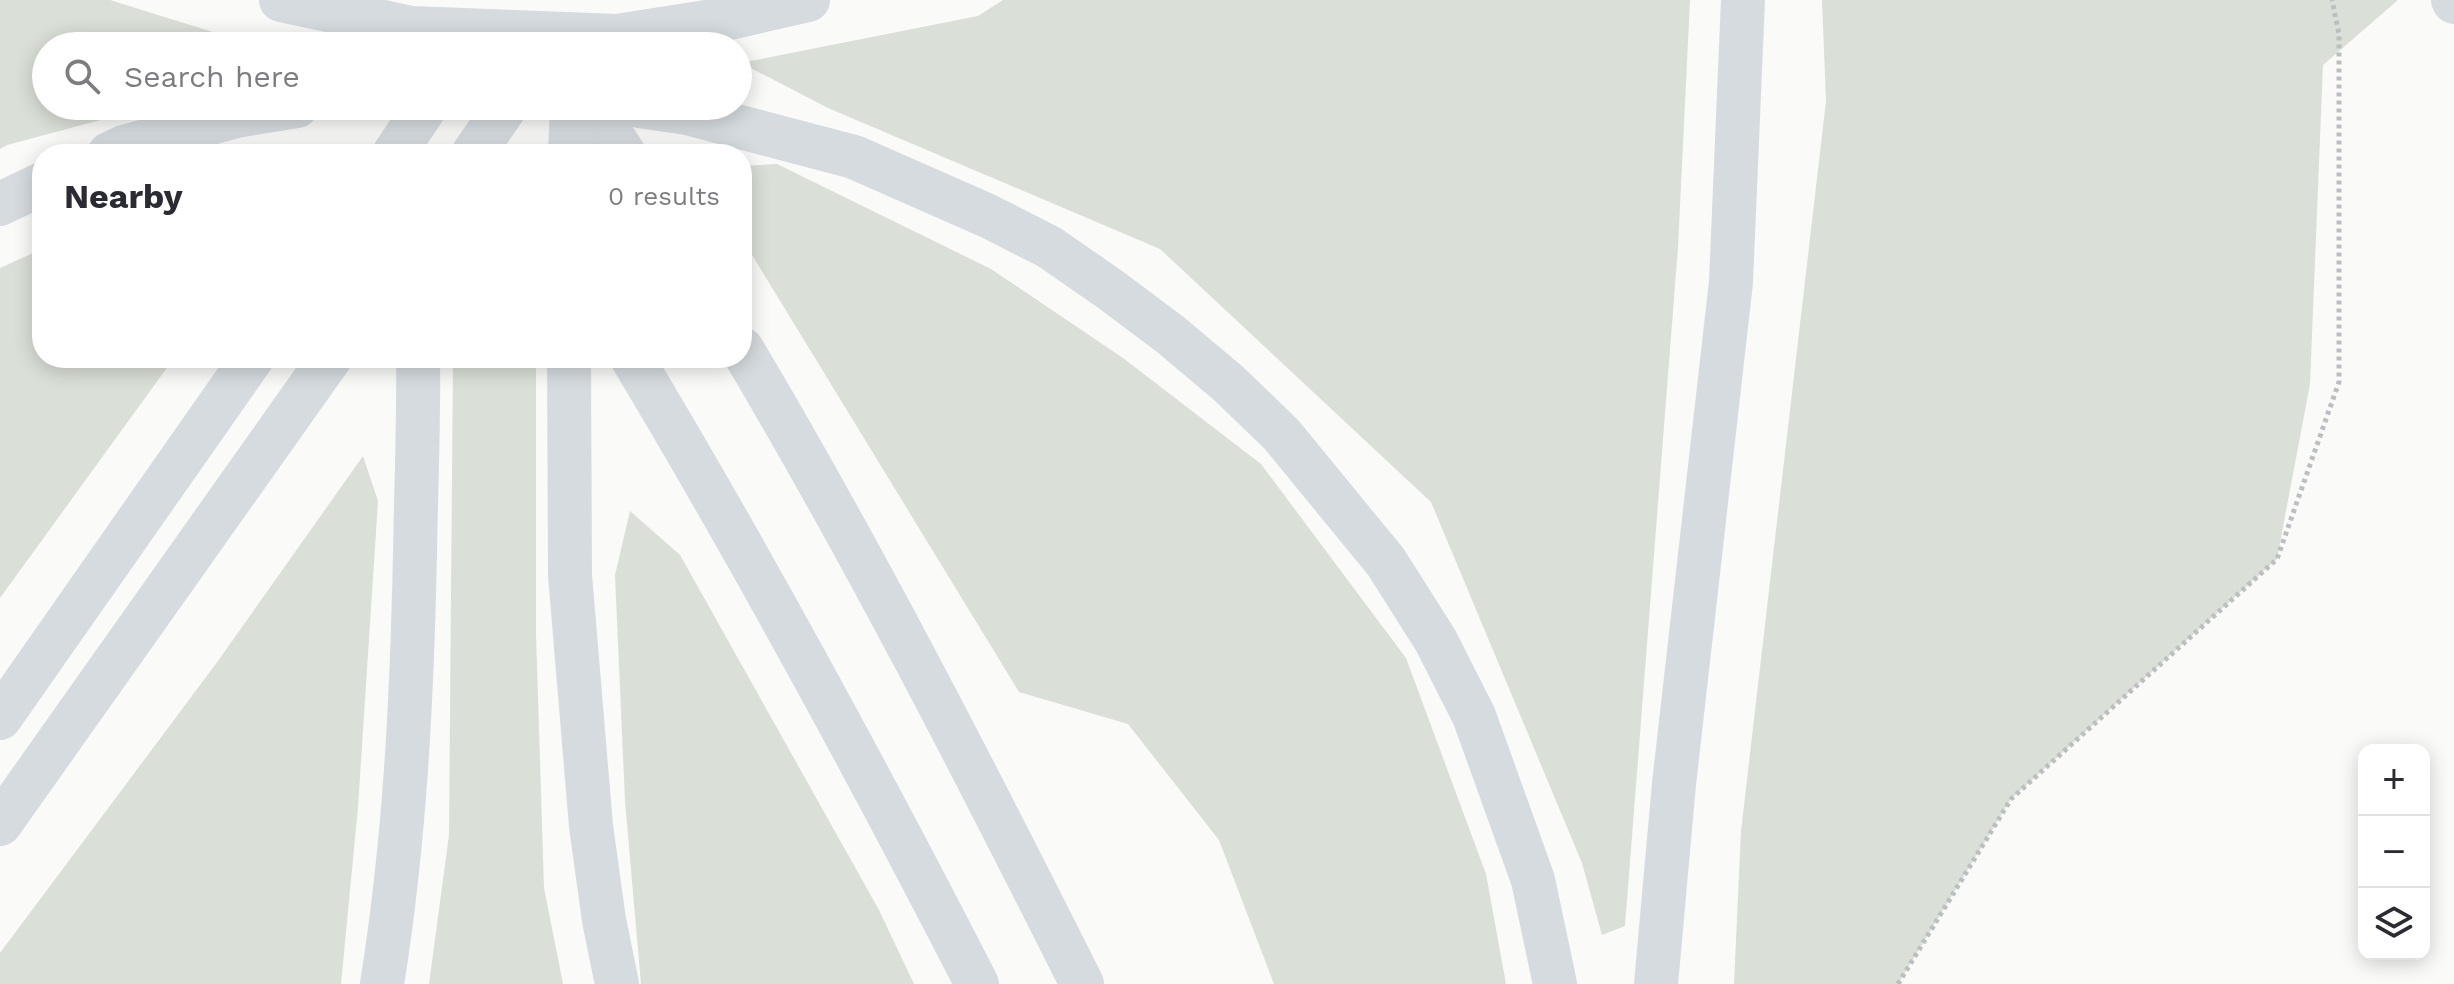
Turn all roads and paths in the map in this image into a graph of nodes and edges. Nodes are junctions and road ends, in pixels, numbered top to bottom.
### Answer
1 (281, 0) edge
2 (407, 0) edge
3 (414, 0) edge
4 (496, 0) edge
5 (524, 0) edge
6 (576, 0) edge
7 (808, 0) edge
8 (1743, 0) edge
9 (2332, 0) edge
10 (414, 32) edge
11 (427, 32) edge
12 (475, 32) edge
13 (514, 32) edge
14 (545, 32) edge
15 (555, 32) edge
16 (575, 32) edge
17 (642, 32) edge
18 (222, 120) edge
19 (415, 120) edge
20 (417, 120) edge
21 (483, 120) edge
22 (496, 120) edge
23 (571, 120) edge
24 (602, 120) edge
25 (714, 120) edge
26 (140, 144) edge
27 (401, 144) edge
28 (416, 144) edge
29 (480, 144) edge
30 (498, 144) edge
31 (570, 144) edge
32 (618, 144) edge
33 (32, 189) edge
34 (0, 204) edge
35 (752, 366) edge
36 (245, 368) edge
37 (323, 368) edge
38 (569, 368) edge
39 (638, 368) edge
40 (418, 371) edge
41 (0, 718) edge
42 (0, 824) edge
43 (382, 984) edge
44 (617, 984) edge
45 (977, 984) edge
46 (1082, 984) edge
47 (1555, 984) edge
48 (1656, 984) edge
49 (1898, 984) edge

1 - 13 highway
2 - 11 highway
3 - 10 highway
4 - 12 highway
5 - 14 highway
6 - 15 highway
6 - 16 highway
7 - 17 highway
8 - 48 highway
9 - 49 path
18 - 26 highway
19 - 28 highway
20 - 27 highway
21 - 30 highway
22 - 29 highway
23 - 31 highway
24 - 32 highway
25 - 47 highway
33 - 34 highway
35 - 46 highway
36 - 41 highway
37 - 42 highway
38 - 44 highway
39 - 45 highway
40 - 43 highway

